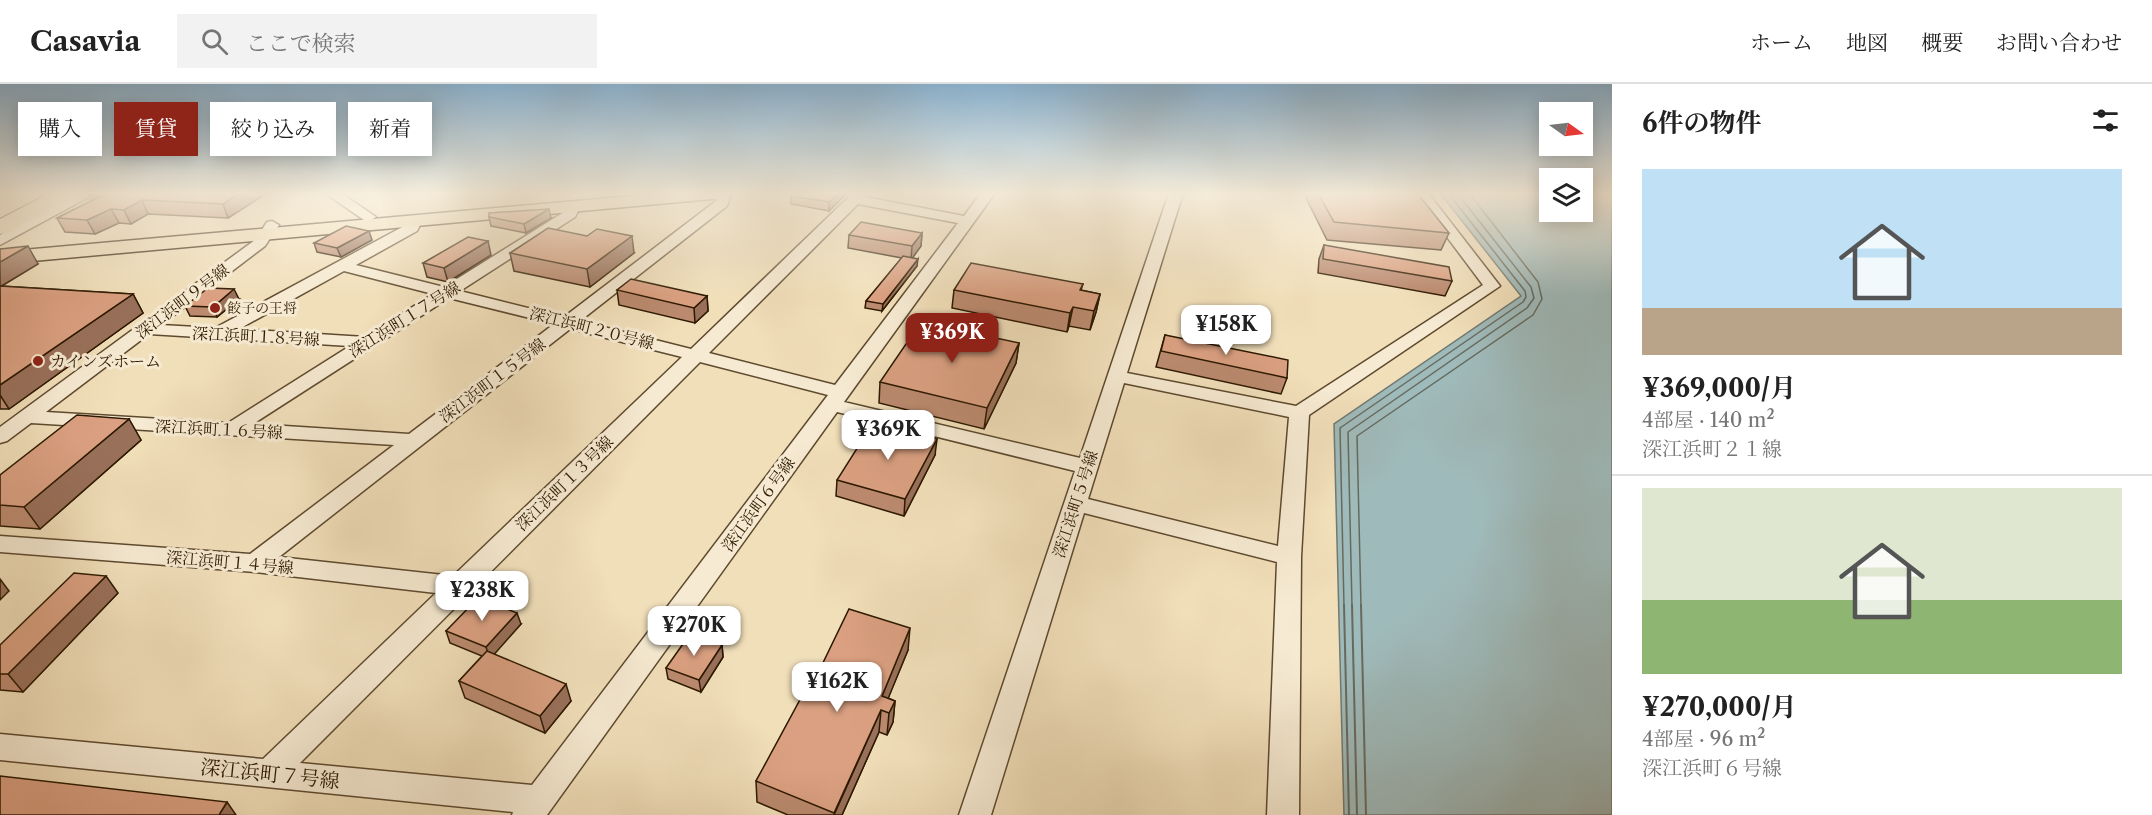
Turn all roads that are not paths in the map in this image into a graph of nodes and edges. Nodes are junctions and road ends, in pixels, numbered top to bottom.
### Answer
1 (26, 227) edge
2 (285, 227) edge
3 (303, 227) edge
4 (412, 227) edge
5 (549, 227) edge
6 (691, 227) edge
7 (825, 227) edge
8 (963, 227) edge
9 (1165, 227) edge
10 (1447, 227) edge
11 (269, 229) junction
12 (0, 241) edge
13 (0, 247) edge
14 (0, 258) edge
15 (343, 266) junction
16 (447, 292) junction
17 (570, 322) junction
18 (145, 329) junction
19 (219, 333) junction
20 (367, 342) junction
21 (696, 354) junction
22 (1115, 376) junction
23 (837, 398) junction
24 (1299, 413) junction
25 (26, 417) junction
26 (232, 429) junction
27 (0, 437) edge
28 (411, 440) junction
29 (1088, 468) junction
30 (1076, 503) junction
31 (0, 544) edge
32 (1289, 557) junction
33 (255, 563) junction
34 (459, 586) junction
35 (0, 747) edge
36 (268, 774) junction
37 (534, 808) edge
38 (975, 815) edge
39 (1283, 815) edge

1 - 12 street
2 - 11 main road
3 - 11 main road
4 - 15 street
5 - 16 street, 深江浜町１７号線
6 - 17 street, 深江浜町１５号線
7 - 21 street, 深江浜町１３号線
8 - 23 street, 深江浜町６号線
9 - 22 street, 深江浜町５号線
10 - 24 street
11 - 13 main road
11 - 14 main road
11 - 18 street, 深江浜町９号線
15 - 16 street, 深江浜町２０号線
15 - 19 street
16 - 17 street, 深江浜町２０号線
16 - 20 street, 深江浜町１７号線
17 - 21 street, 深江浜町２０号線
17 - 28 street, 深江浜町１５号線
18 - 19 street, 深江浜町１８号線
18 - 25 street, 深江浜町９号線
19 - 20 street, 深江浜町１８号線
20 - 26 street, 深江浜町１７号線
21 - 23 street, 深江浜町２０号線
21 - 34 street, 深江浜町１３号線
22 - 24 street
22 - 29 street, 深江浜町５号線
23 - 29 street, 深江浜町２０号線
23 - 37 street, 深江浜町６号線
24 - 32 street
25 - 26 street, 深江浜町１６号線
25 - 27 street, 深江浜町９号線
26 - 28 street, 深江浜町１６号線
28 - 33 street, 深江浜町１５号線
29 - 30 street, 深江浜町５号線
30 - 32 street
30 - 38 street, 深江浜町５号線
31 - 33 street, 深江浜町１４号線
32 - 39 street
33 - 34 street, 深江浜町１４号線
34 - 36 street, 深江浜町１３号線
35 - 36 street, 深江浜町７号線
36 - 37 street, 深江浜町７号線

